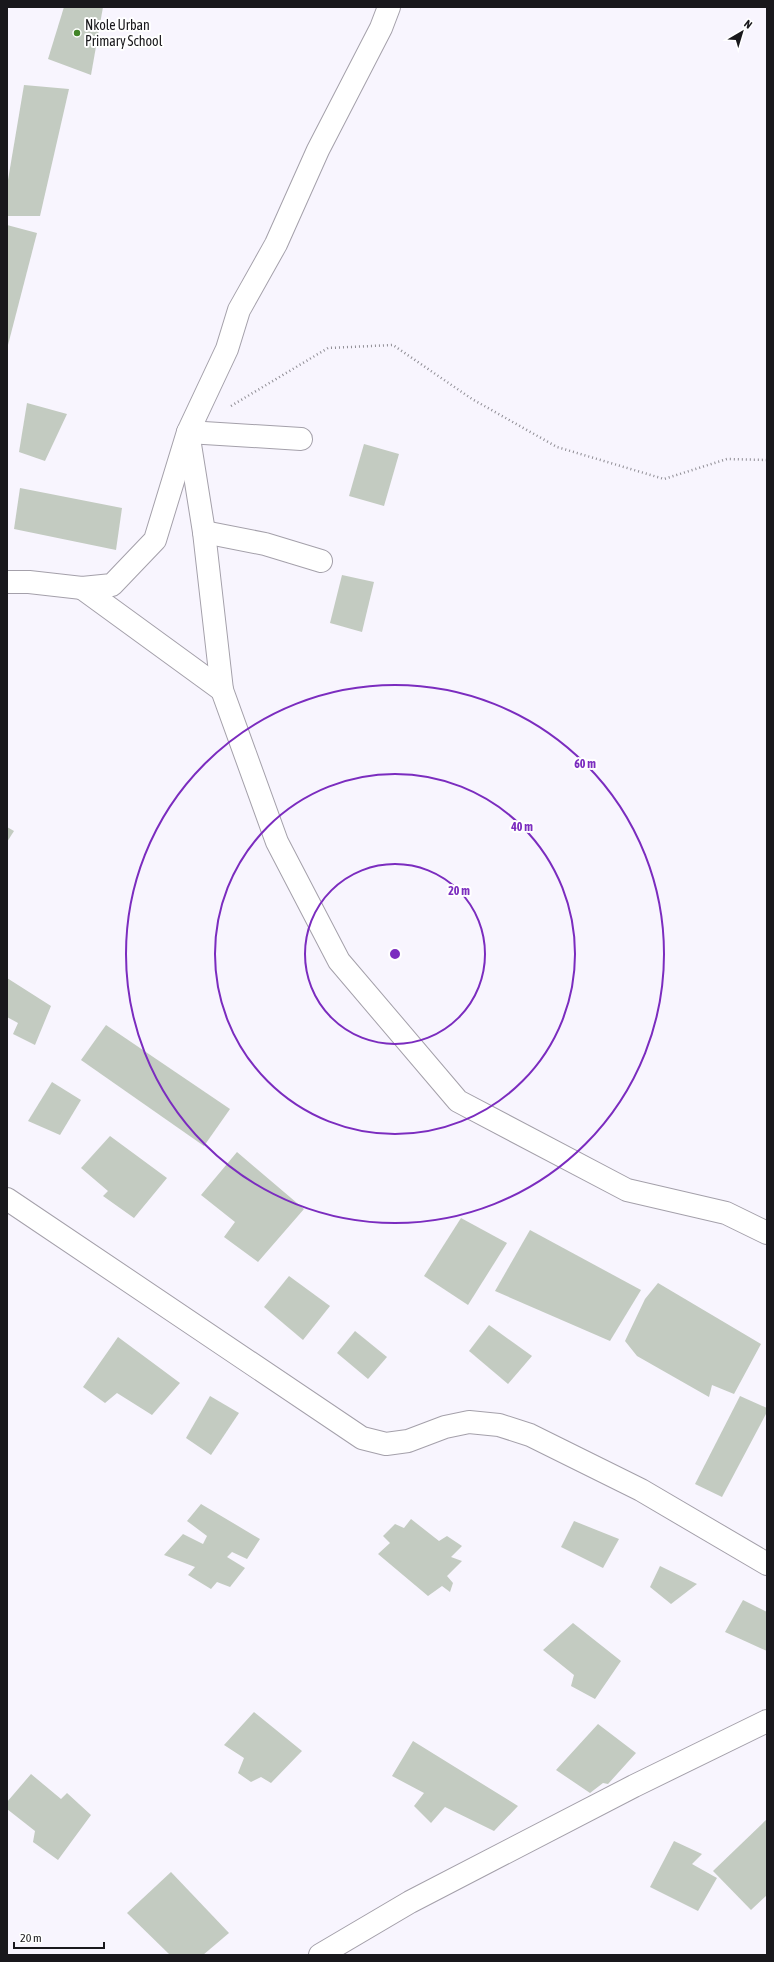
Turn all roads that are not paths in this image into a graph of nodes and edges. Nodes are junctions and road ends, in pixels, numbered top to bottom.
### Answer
1 (389, 7) edge
2 (188, 432) junction
3 (300, 439) dead end
4 (204, 532) junction
5 (321, 561) dead end
6 (7, 582) edge
7 (82, 588) junction
8 (222, 690) junction
9 (7, 1199) edge
10 (767, 1233) edge
11 (767, 1564) edge
12 (767, 1720) edge
13 (320, 1955) edge

1 - 2 street
2 - 3 street
2 - 4 street
2 - 7 street
4 - 5 street
4 - 8 street
6 - 7 street
7 - 8 street
8 - 10 street
9 - 11 street
12 - 13 street

